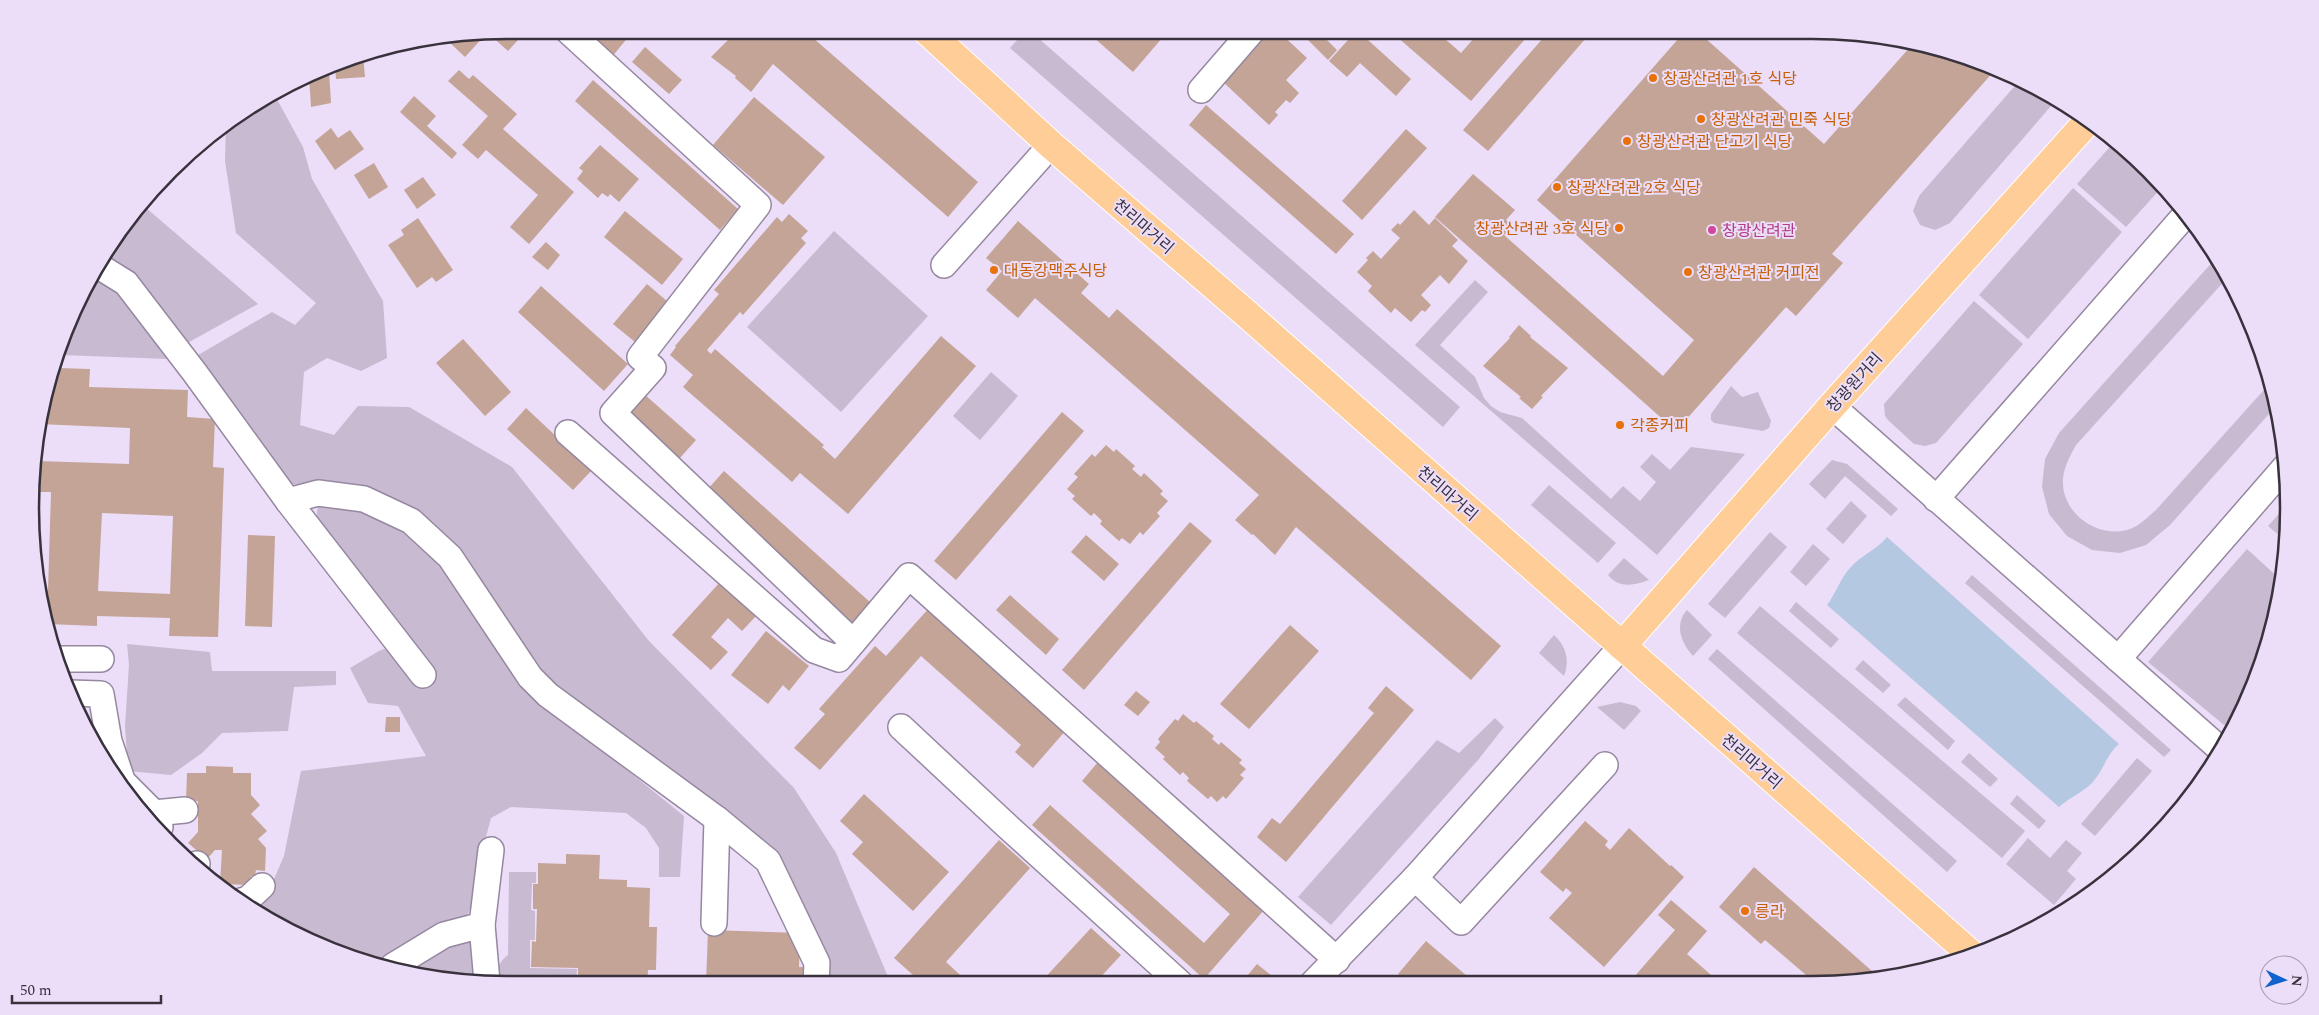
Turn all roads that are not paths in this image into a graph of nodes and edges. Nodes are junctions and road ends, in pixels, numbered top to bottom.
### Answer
1 (577, 39) edge
2 (936, 39) edge
3 (1245, 39) edge
4 (1201, 90) dead end
5 (2083, 126) edge
6 (1052, 145) junction
7 (2182, 220) edge
8 (944, 265) dead end
9 (105, 269) edge
10 (1832, 406) junction
11 (568, 433) dead end
12 (2279, 474) edge
13 (1936, 499) junction
14 (288, 501) junction
15 (853, 642) junction
16 (1622, 646) junction
17 (64, 659) edge
18 (101, 659) dead end
19 (2118, 659) junction
20 (424, 675) dead end
21 (77, 693) edge
22 (902, 727) dead end
23 (2215, 745) edge
24 (1605, 765) dead end
25 (118, 768) edge
26 (184, 810) dead end
27 (717, 819) junction
28 (157, 820) edge
29 (491, 850) dead end
30 (1414, 878) junction
31 (262, 886) dead end
32 (249, 898) edge
33 (714, 923) dead end
34 (482, 925) junction
35 (1967, 949) edge
36 (1337, 960) junction
37 (398, 963) edge
38 (486, 975) edge
39 (816, 976) edge
40 (1172, 976) edge
41 (1320, 976) edge

1 - 15 street
2 - 6 main road, 천리마거리
3 - 4 street
5 - 10 main road, 창광원거리
6 - 8 street
6 - 16 main road, 천리마거리
7 - 13 street
9 - 14 street
10 - 13 street
10 - 16 main road, 창광원거리
11 - 15 street
12 - 19 street
13 - 19 street
14 - 20 street
14 - 27 street
15 - 36 street
16 - 30 street
16 - 35 main road, 천리마거리
17 - 18 street
19 - 23 street
21 - 25 street
22 - 40 street
24 - 30 street
26 - 28 street
27 - 33 street
27 - 39 street
29 - 34 street
30 - 36 street
31 - 32 street
34 - 37 street
34 - 38 street
36 - 41 street

